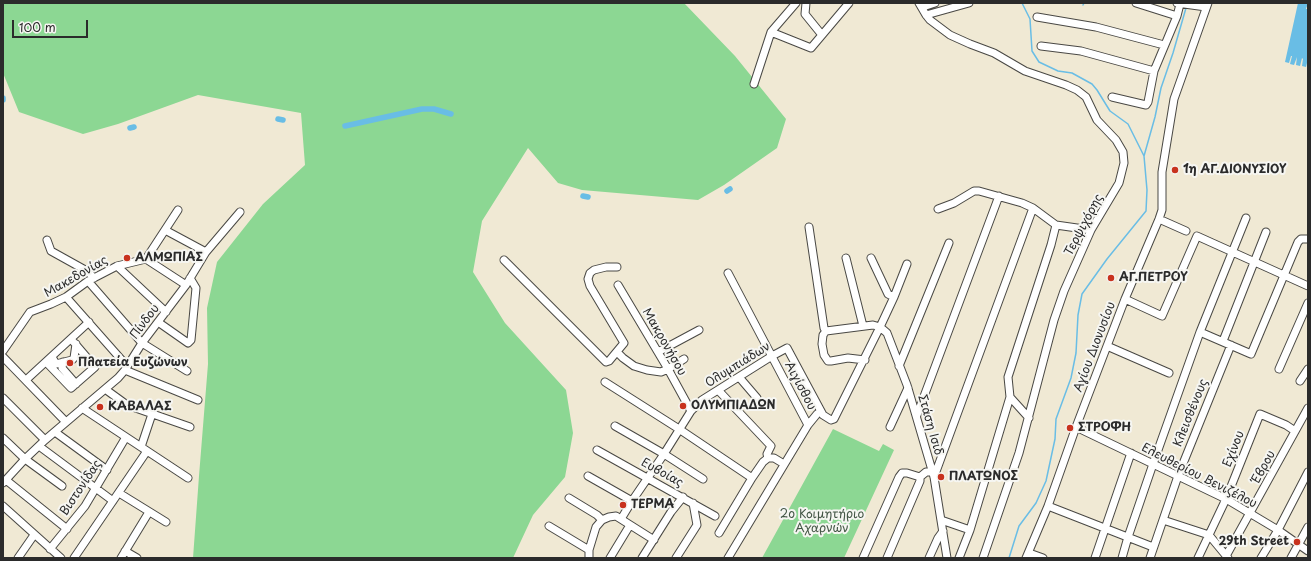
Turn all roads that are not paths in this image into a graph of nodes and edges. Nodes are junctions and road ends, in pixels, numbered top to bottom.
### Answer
1 (796, 3) edge
2 (806, 3) edge
3 (849, 3) edge
4 (935, 3) edge
5 (968, 3) edge
6 (1136, 3) edge
7 (1179, 3) edge
8 (920, 4) edge
9 (1207, 5) edge
10 (926, 16) junction
11 (1177, 16) junction
12 (1037, 17) dead end
13 (772, 32) junction
14 (822, 35) junction
15 (1164, 45) junction
16 (1041, 46) dead end
17 (1154, 71) junction
18 (754, 84) dead end
19 (1112, 97) dead end
20 (1000, 196) junction
21 (1033, 208) junction
22 (938, 209) dead end
23 (178, 210) dead end
24 (240, 212) dead end
25 (1246, 218) dead end
26 (1159, 219) junction
27 (1056, 225) junction
28 (809, 227) dead end
29 (165, 230) junction
30 (1091, 230) junction
31 (1186, 231) dead end
32 (1266, 232) dead end
33 (1308, 239) edge
34 (47, 240) dead end
35 (949, 243) dead end
36 (206, 252) junction
37 (1232, 252) junction
38 (146, 258) junction
39 (846, 258) dead end
40 (870, 258) dead end
41 (504, 260) dead end
42 (1255, 262) junction
43 (907, 264) dead end
44 (117, 266) junction
45 (617, 267) dead end
46 (728, 273) dead end
47 (1285, 276) junction
48 (190, 278) junction
49 (92, 279) junction
50 (186, 285) junction
51 (618, 285) dead end
52 (1308, 286) edge
53 (66, 297) junction
54 (894, 297) junction
55 (1125, 299) junction
56 (1308, 303) edge
57 (166, 312) junction
58 (89, 322) junction
59 (158, 322) junction
60 (863, 326) junction
61 (880, 327) junction
62 (699, 330) dead end
63 (826, 332) junction
64 (1200, 332) junction
65 (74, 341) junction
66 (1223, 341) junction
67 (142, 343) junction
68 (1231, 345) junction
69 (1107, 346) junction
70 (3, 351) edge
71 (617, 352) junction
72 (658, 352) junction
73 (772, 356) junction
74 (3, 357) edge
75 (684, 359) dead end
76 (49, 360) junction
77 (865, 360) junction
78 (63, 362) junction
79 (899, 366) junction
80 (126, 368) junction
81 (668, 369) junction
82 (1279, 369) dead end
83 (1308, 370) edge
84 (186, 371) dead end
85 (1169, 373) dead end
86 (740, 377) junction
87 (26, 380) junction
88 (1300, 381) dead end
89 (605, 382) dead end
90 (76, 384) junction
91 (908, 388) junction
92 (105, 389) junction
93 (718, 390) junction
94 (1010, 397) junction
95 (3, 398) edge
96 (757, 398) dead end
97 (198, 400) dead end
98 (82, 408) junction
99 (1308, 408) edge
100 (691, 410) junction
101 (821, 411) junction
102 (152, 414) junction
103 (917, 415) junction
104 (1029, 418) junction
105 (66, 422) junction
106 (808, 425) junction
107 (615, 426) dead end
108 (190, 427) dead end
109 (890, 427) dead end
110 (1076, 427) junction
111 (679, 429) junction
112 (1295, 431) junction
113 (55, 432) junction
114 (126, 437) junction
115 (3, 438) edge
116 (44, 440) junction
117 (39, 446) junction
118 (144, 449) junction
119 (597, 450) dead end
120 (1131, 453) junction
121 (664, 454) junction
122 (768, 458) junction
123 (25, 459) junction
124 (784, 464) junction
125 (1153, 464) junction
126 (107, 470) junction
127 (1308, 472) edge
128 (933, 474) junction
129 (588, 476) dead end
130 (1178, 476) junction
131 (920, 477) junction
132 (188, 478) dead end
133 (648, 478) junction
134 (703, 478) dead end
135 (752, 478) junction
136 (5, 482) edge
137 (62, 486) dead end
138 (96, 488) junction
139 (119, 492) junction
140 (569, 498) dead end
141 (683, 498) junction
142 (1226, 499) junction
143 (114, 501) junction
144 (632, 501) junction
145 (693, 503) junction
146 (3, 506) edge
147 (1048, 506) junction
148 (149, 512) junction
149 (1250, 513) junction
150 (715, 516) dead end
151 (621, 519) junction
152 (602, 520) junction
153 (941, 520) junction
154 (1163, 520) junction
155 (166, 522) dead end
156 (630, 525) junction
157 (549, 526) dead end
158 (1308, 527) edge
159 (1104, 528) junction
160 (67, 529) junction
161 (970, 530) junction
162 (1278, 530) junction
163 (943, 531) junction
164 (719, 533) dead end
165 (34, 535) junction
166 (1209, 535) junction
167 (1128, 537) junction
168 (654, 540) junction
169 (1298, 544) junction
170 (1153, 547) junction
171 (50, 549) junction
172 (590, 550) junction
173 (125, 551) junction
174 (1308, 551) edge
175 (1028, 555) edge
176 (1227, 557) edge
177 (18, 558) edge
178 (61, 558) edge
179 (74, 558) edge
180 (121, 558) edge
181 (137, 558) edge
182 (589, 558) edge
183 (610, 558) edge
184 (642, 558) edge
185 (676, 558) edge
186 (728, 558) edge
187 (863, 558) edge
188 (887, 558) edge
189 (929, 558) edge
190 (947, 558) edge
191 (959, 558) edge
192 (983, 558) edge
193 (1043, 558) edge
194 (1095, 558) edge
195 (1122, 558) edge
196 (1150, 558) edge
197 (1198, 558) edge
198 (1261, 558) edge
199 (1291, 558) edge

1 - 13 street
2 - 14 street
3 - 14 street
4 - 8 street
5 - 10 street
6 - 11 street
7 - 9 street
7 - 11 street
8 - 10 street, Τερψιχόρης
9 - 26 street, Αγίου Διονυσίου
10 - 30 street, Τερψιχόρης
11 - 15 street
12 - 15 street
13 - 14 street
13 - 18 street
15 - 17 street
16 - 17 street
17 - 19 street
20 - 21 street
20 - 22 street
20 - 103 street
21 - 27 street
21 - 128 street
23 - 29 street
24 - 36 street, Πίνδου
25 - 37 street
26 - 31 street
26 - 55 street, Αγίου Διονυσίου
27 - 30 street
27 - 94 street
28 - 63 street
29 - 36 street
29 - 38 street
30 - 104 street, Τερψιχόρης
32 - 42 street
33 - 47 street
34 - 49 street
35 - 79 street
36 - 48 street, Πίνδου
37 - 42 street
37 - 55 street
37 - 64 street
38 - 44 street, Μακεδονίας
38 - 50 street
39 - 60 street
40 - 54 street
41 - 71 street
42 - 47 street
42 - 66 street
43 - 54 street
44 - 49 street, Μακεδονίας
44 - 57 street
45 - 71 street
46 - 73 street, Αιγίσθου
47 - 52 street
47 - 68 street
48 - 50 street, Πίνδου
48 - 59 street
49 - 53 street, Μακεδονίας
49 - 67 street
50 - 57 street, Πίνδου
51 - 72 street, Μακρονήσου
53 - 58 street
53 - 70 street, Μακεδονίας
54 - 61 street
55 - 69 street, Αγίου Διονυσίου
56 - 82 street
57 - 59 street, Πίνδου
58 - 65 street
58 - 80 street
59 - 67 street, Πίνδου
60 - 61 street
60 - 63 street
61 - 77 street
61 - 79 street, Στάση Ισιδ
62 - 72 street
63 - 77 street
64 - 66 street
64 - 125 street
65 - 76 street
65 - 78 street
65 - 90 street
66 - 68 street
67 - 80 street, Πίνδου
67 - 84 street
68 - 130 street, Κλεισθένους
69 - 85 street
69 - 110 street, Αγίου Διονυσίου
71 - 81 street
72 - 81 street, Μακρονήσου
73 - 86 street, Ολυμπιάδων
73 - 101 street, Ολυμπιάδων
73 - 106 street, Αιγίσθου
74 - 87 street
75 - 81 street
76 - 78 street
76 - 87 street
76 - 90 street
77 - 101 street
78 - 90 street
79 - 91 street, Στάση Ισιδ
80 - 92 street, Πίνδου
80 - 97 street
81 - 100 street, Μακρονήσου
83 - 88 street
86 - 93 street, Ολυμπιάδων
86 - 96 street
87 - 105 street
89 - 111 street
91 - 103 street, Στάση Ισιδ
91 - 109 street
92 - 98 street, Πίνδου
92 - 102 street
93 - 100 street, Ολυμπιάδων
93 - 122 street
94 - 104 street
94 - 161 street
95 - 116 street
98 - 105 street, Πίνδου
98 - 114 street
99 - 112 street, Έβρου
100 - 111 street, Ολυμπιάδων
101 - 106 street
102 - 108 street
102 - 118 street
103 - 128 street, Στάση Ισιδ
104 - 192 street, Τερψιχόρης
105 - 113 street, Πίνδου
106 - 124 street
107 - 121 street
110 - 120 street, Ελευθερίου Βενιζέλου
110 - 147 street, Αγίου Διονυσίου
111 - 121 street, Ολυμπιάδων
111 - 135 street
112 - 142 street, Εχίνου
112 - 149 street, Έβρου
113 - 116 street, Πίνδου
113 - 126 street
114 - 118 street
114 - 126 street, Βιστονίδας
115 - 123 street
116 - 117 street, Πίνδου
117 - 123 street, Πίνδου
117 - 138 street
118 - 132 street
118 - 139 street
119 - 133 street, Ευβοίας
120 - 125 street, Ελευθερίου Βενιζέλου
120 - 159 street
121 - 133 street, Ολυμπιάδων
121 - 134 street
122 - 124 street
122 - 135 street
123 - 136 street, Πίνδου
123 - 137 street
124 - 186 street
125 - 130 street, Ελευθερίου Βενιζέλου
125 - 167 street
126 - 138 street, Βιστονίδας
127 - 162 street
128 - 131 street
128 - 153 street, Στάση Ισιδ
129 - 144 street
130 - 142 street, Ελευθερίου Βενιζέλου
130 - 154 street, Κλεισθένους
131 - 187 street
131 - 188 street
133 - 141 street, Ευβοίας
133 - 144 street, Ολυμπιάδων
135 - 164 street
136 - 160 street
138 - 143 street
138 - 160 street, Βιστονίδας
139 - 143 street
139 - 148 street
140 - 152 street
141 - 145 street, Ευβοίας
141 - 168 street
142 - 149 street, Ελευθερίου Βενιζέλου
142 - 166 street, Εχίνου
143 - 179 street
144 - 151 street, Ολυμπιάδων
145 - 150 street, Ευβοίας
145 - 185 street
146 - 165 street
147 - 159 street
147 - 175 street, Αγίου Διονυσίου
148 - 155 street
148 - 173 street
149 - 162 street, Ελευθερίου Βενιζέλου
149 - 176 street, Έβρου
151 - 152 street
151 - 156 street
152 - 172 street
153 - 161 street
153 - 163 street, Στάση Ισιδ
154 - 166 street
154 - 170 street, Κλεισθένους
156 - 168 street
156 - 183 street
157 - 172 street
158 - 169 street
159 - 167 street
159 - 194 street
160 - 171 street, Βιστονίδας
161 - 191 street
162 - 169 street, Ελευθερίου Βενιζέλου
162 - 198 street
163 - 189 street
163 - 190 street, Στάση Ισιδ
165 - 171 street
165 - 177 street
166 - 176 street
166 - 197 street, Εχίνου
167 - 170 street
167 - 195 street
168 - 184 street
169 - 174 street, Ελευθερίου Βενιζέλου
169 - 199 street
170 - 196 street, Κλεισθένους
171 - 178 street
172 - 182 street
173 - 180 street
173 - 181 street
175 - 193 street

